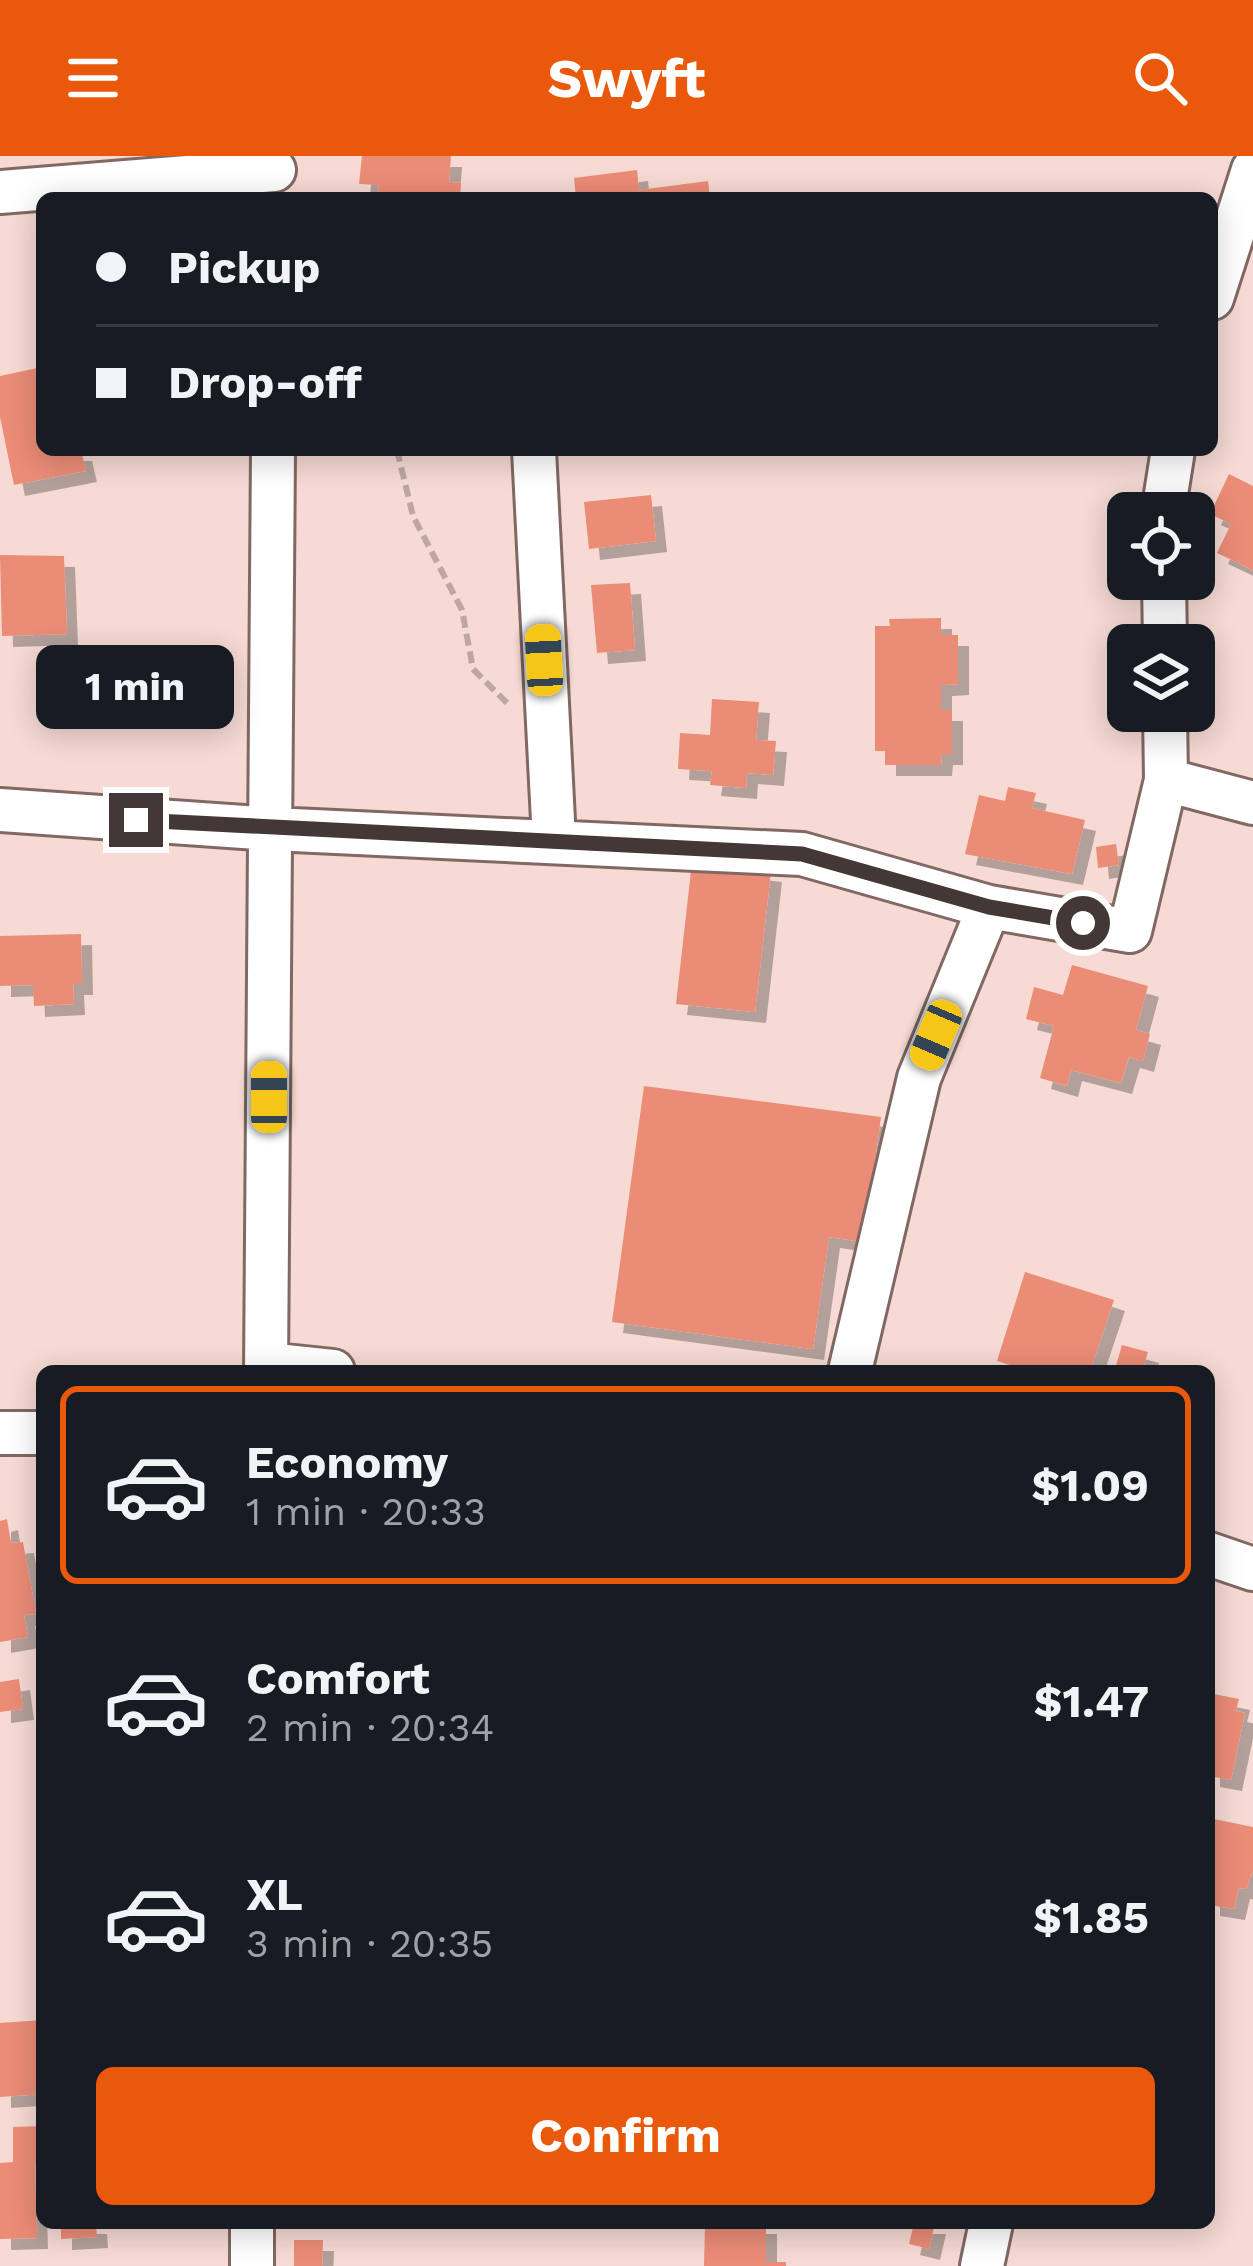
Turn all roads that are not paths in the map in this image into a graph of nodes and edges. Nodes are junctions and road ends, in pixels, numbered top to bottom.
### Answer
1 (1253, 170) edge
2 (274, 175) edge
3 (0, 191) edge
4 (1218, 279) edge
5 (274, 456) edge
6 (534, 456) edge
7 (1172, 456) edge
8 (1166, 492) edge
9 (1165, 732) edge
10 (1166, 780) junction
11 (1253, 803) edge
12 (0, 811) edge
13 (272, 829) junction
14 (554, 840) junction
15 (989, 907) junction
16 (266, 1365) edge
17 (851, 1365) edge
18 (0, 1433) edge
19 (36, 1433) edge
20 (1215, 1556) edge
21 (1253, 1569) edge
22 (252, 2229) edge
23 (990, 2229) edge
24 (252, 2266) edge
25 (982, 2266) edge

1 - 4 street
2 - 3 street
5 - 13 street
6 - 14 street
7 - 8 street
9 - 10 street
10 - 11 street
10 - 15 street
12 - 13 street
13 - 14 street
13 - 16 street
14 - 15 street
15 - 17 street
18 - 19 street
20 - 21 street
22 - 24 street
23 - 25 street

